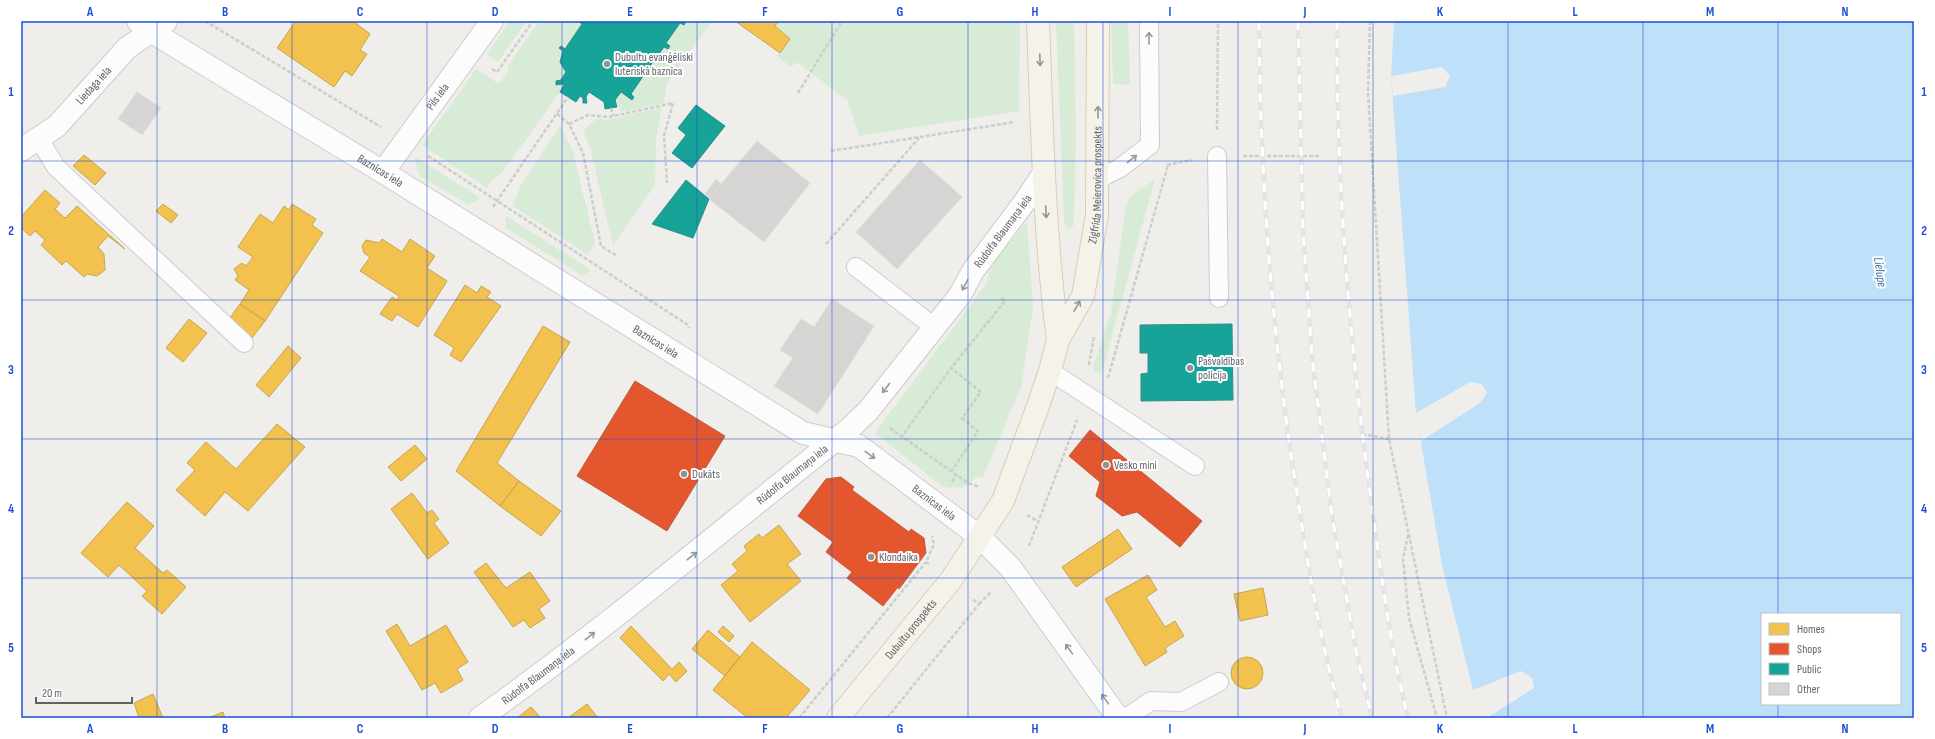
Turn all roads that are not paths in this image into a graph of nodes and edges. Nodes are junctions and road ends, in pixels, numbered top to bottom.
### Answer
1 (492, 21) edge
2 (1038, 21) edge
3 (1098, 21) edge
4 (1149, 21) edge
5 (152, 25) edge
6 (30, 145) edge
7 (1217, 156) road end
8 (383, 172) junction
9 (1044, 173) junction
10 (1098, 179) junction
11 (856, 267) dead end
12 (1219, 298) dead end
13 (934, 327) junction
14 (1058, 340) junction
15 (244, 343) dead end
16 (1050, 371) junction
17 (835, 441) junction
18 (1195, 466) dead end
19 (980, 537) junction
20 (1219, 682) dead end
21 (480, 718) edge
22 (838, 718) edge
23 (1118, 718) edge
24 (1126, 718) edge

1 - 8 street, Pils iela
2 -> 9 main road, Zigfrīda Meierovica prospekts
10 -> 3 main road, Zigfrīda Meierovica prospekts
10 -> 4 lane
5 - 6 street, Liedaga iela
5 - 8 street, Baznīcas iela
6 - 15 lane
7 - 12 lane
8 - 17 street, Baznīcas iela
9 -> 13 street, Rūdolfa Blaumaņa iela
9 -> 14 main road, Zigfrīda Meierovica prospekts
14 -> 10 main road, Zigfrīda Meierovica prospekts
11 - 13 lane
13 -> 17 street, Rūdolfa Blaumaņa iela
14 - 16 main road, Zigfrīda Meierovica prospekts
16 - 18 lane
16 - 19 main road, Zigfrīda Meierovica prospekts
17 -> 19 street, Baznīcas iela
21 -> 17 street, Rūdolfa Blaumaņa iela
19 - 22 main road, Dubultu prospekts
23 -> 19 street, Baznīcas iela
20 - 24 lane

